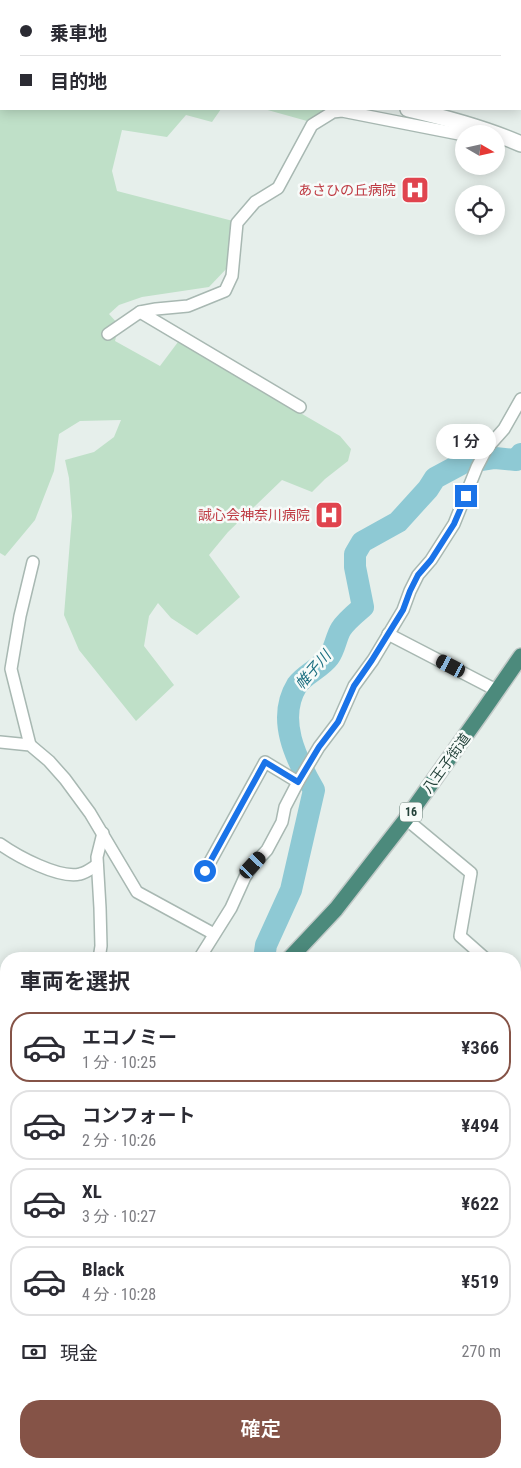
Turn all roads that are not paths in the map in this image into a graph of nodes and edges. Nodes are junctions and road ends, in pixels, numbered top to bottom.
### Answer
1 (411, 110) edge
2 (455, 127) edge
3 (455, 129) edge
4 (505, 137) edge
5 (521, 144) edge
6 (140, 312) junction
7 (108, 334) dead end
8 (521, 399) edge
9 (300, 407) dead end
10 (33, 562) dead end
11 (388, 634) junction
12 (521, 656) edge
13 (498, 691) junction
14 (0, 742) edge
15 (30, 745) junction
16 (298, 782) junction
17 (406, 818) junction
18 (103, 833) junction
19 (0, 844) edge
20 (97, 865) junction
21 (205, 871) dead end
22 (214, 934) junction
23 (100, 952) edge
24 (203, 952) edge
25 (296, 952) edge
26 (478, 952) edge

1 - 2 street
3 - 6 street
4 - 5 street
6 - 7 street
6 - 9 street
8 - 11 street
10 - 15 street
11 - 13 street
11 - 16 street
12 - 13 highway, 八王子街道 / 16
13 - 17 highway, 八王子街道 / 16
14 - 15 street
15 - 18 street
16 - 21 street
16 - 22 street
17 - 25 highway, 八王子街道 / 16
17 - 26 street
18 - 20 street
18 - 22 street
19 - 20 street
20 - 23 street
22 - 24 street

